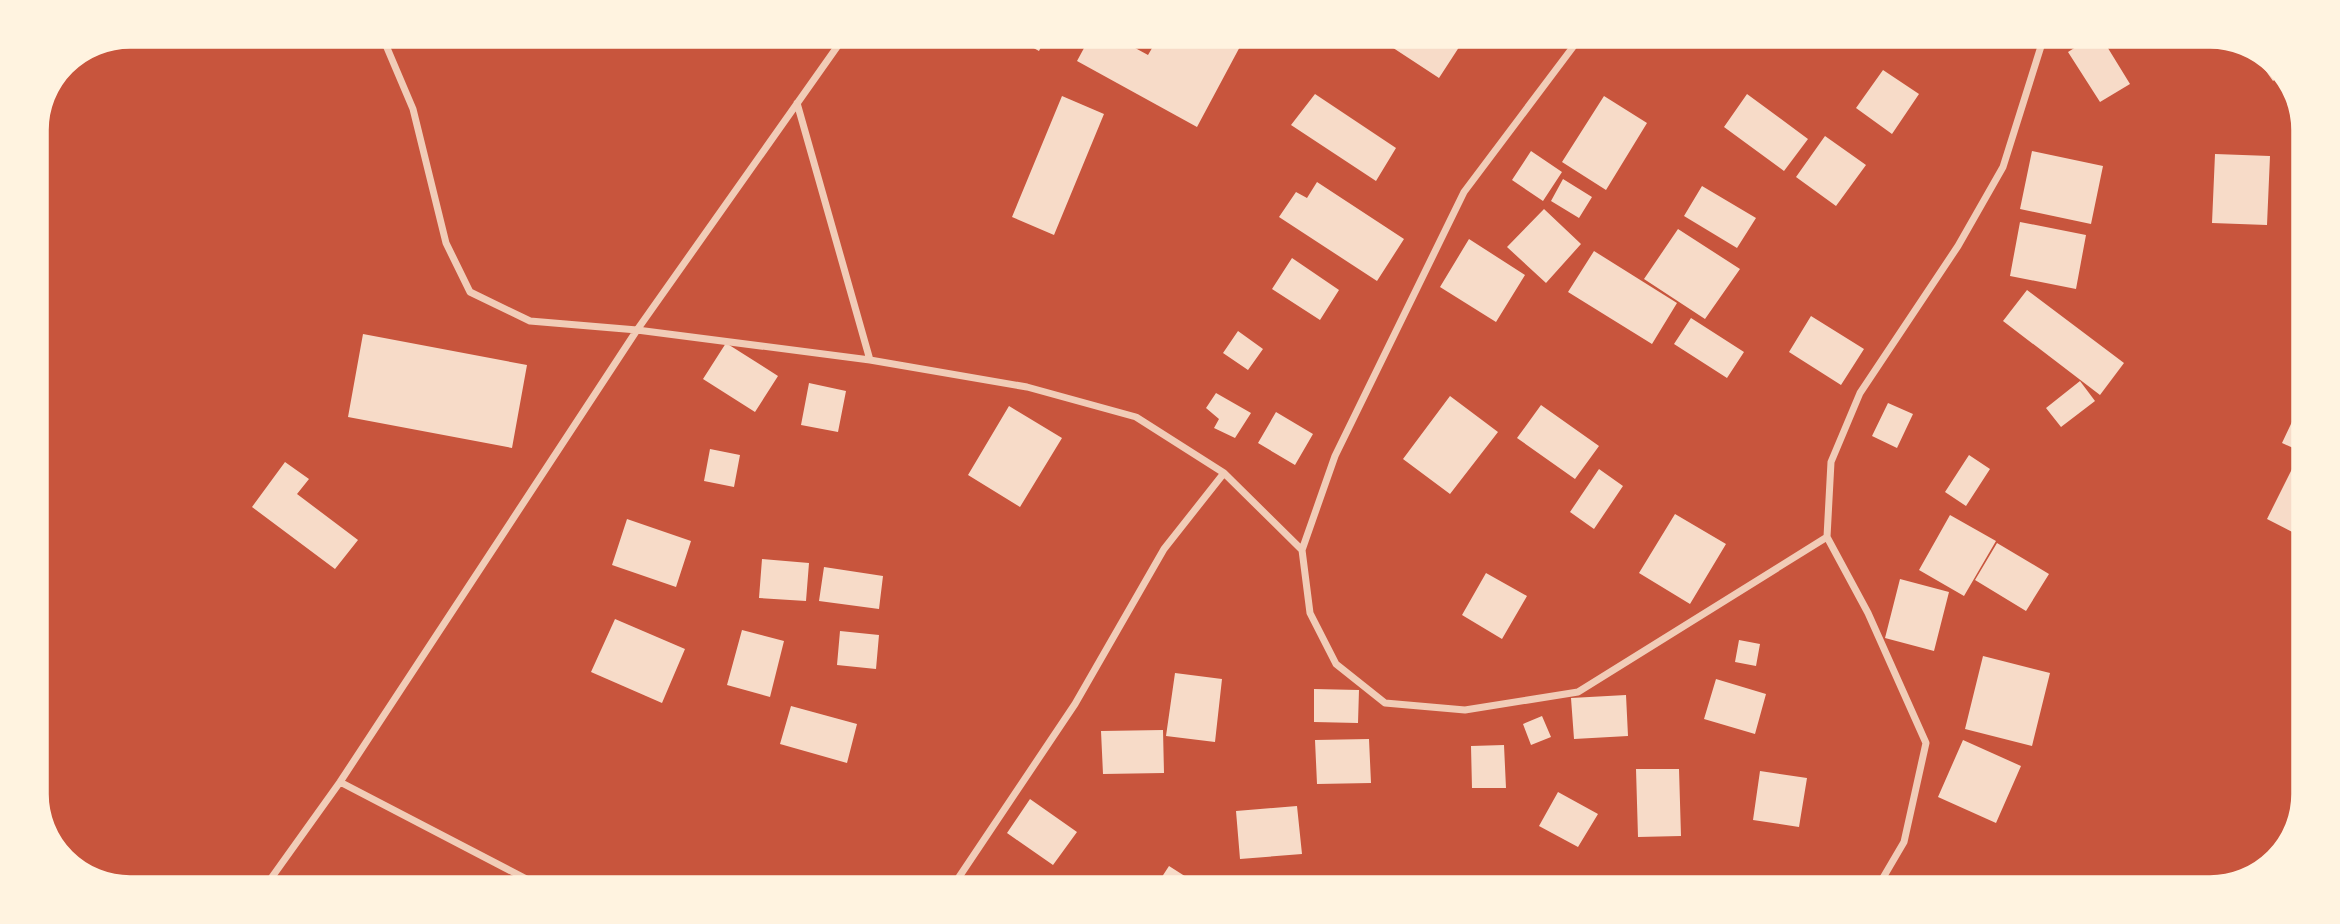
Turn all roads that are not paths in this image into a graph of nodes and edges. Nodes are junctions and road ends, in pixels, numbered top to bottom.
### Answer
1 (387, 47) edge
2 (837, 47) edge
3 (1572, 47) edge
4 (2041, 47) edge
5 (797, 103) junction
6 (637, 330) junction
7 (870, 360) junction
8 (1224, 473) junction
9 (1827, 537) junction
10 (1302, 550) junction
11 (340, 782) junction
12 (272, 877) edge
13 (523, 877) edge
14 (959, 877) edge
15 (1883, 877) edge

1 - 6 street
2 - 5 street
3 - 10 street
4 - 9 street
5 - 6 street
5 - 7 street
6 - 7 street
6 - 11 street
7 - 8 street
8 - 10 street
8 - 14 street
9 - 10 street
9 - 15 street
11 - 12 street
11 - 13 street

